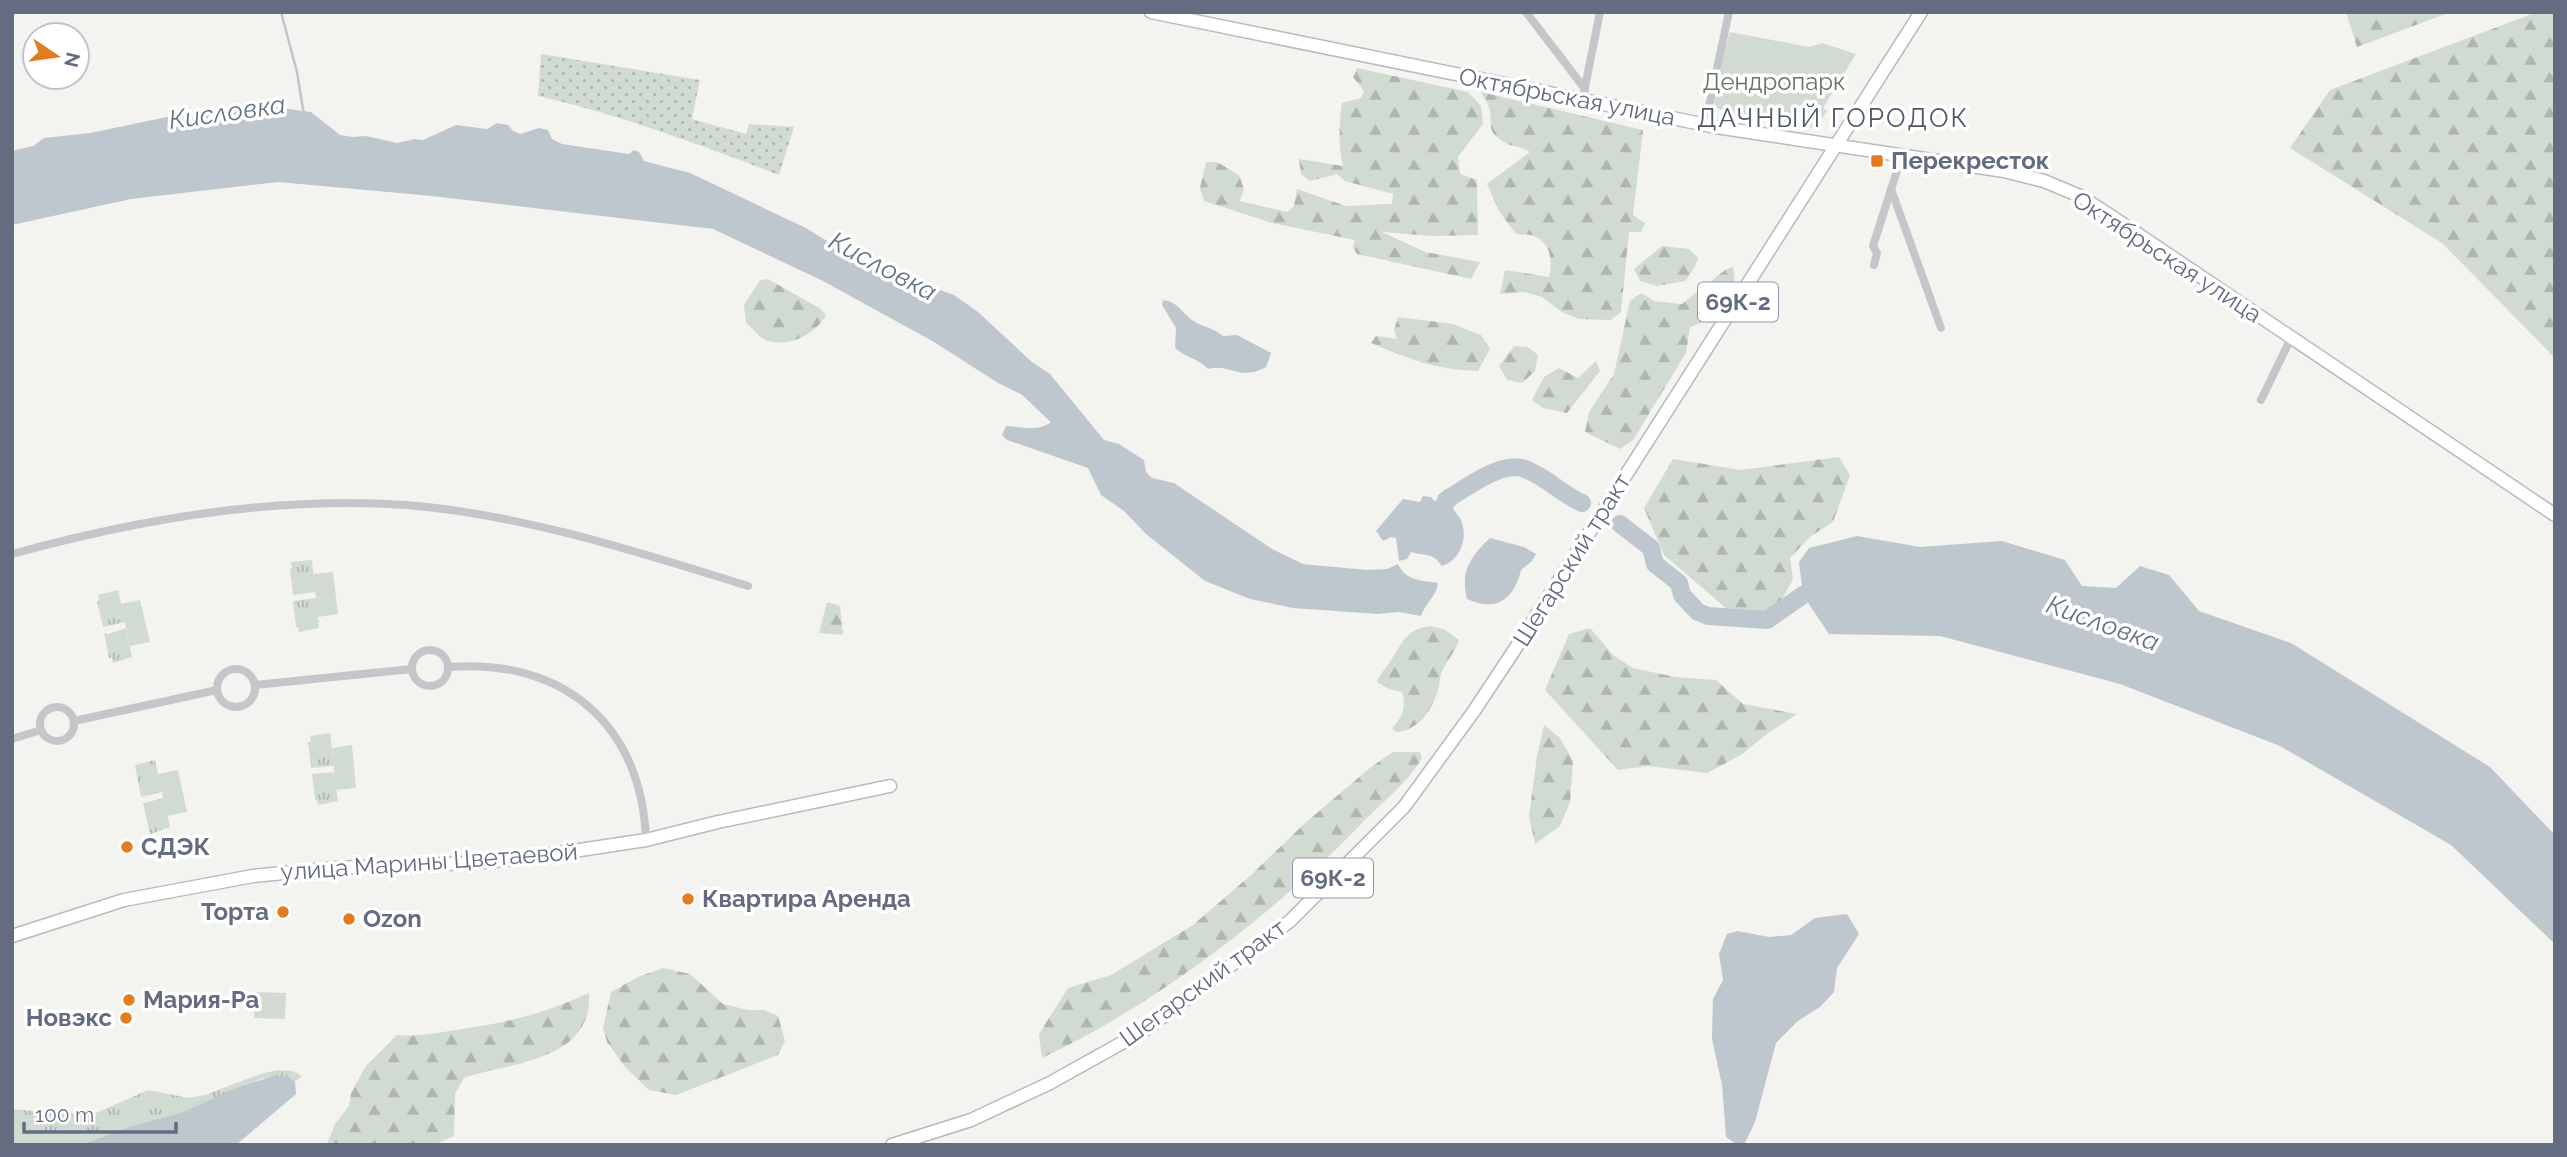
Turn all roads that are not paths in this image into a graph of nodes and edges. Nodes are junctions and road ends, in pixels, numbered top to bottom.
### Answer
1 (1151, 12) edge
2 (1526, 12) edge
3 (1600, 12) edge
4 (1729, 12) edge
5 (1921, 12) edge
6 (1584, 95) junction
7 (1705, 125) junction
8 (1837, 147) junction
9 (1902, 155) junction
10 (1891, 189) junction
11 (1874, 265) dead end
12 (1941, 328) dead end
13 (2291, 338) junction
14 (2261, 400) dead end
15 (2555, 515) edge
16 (12, 554) edge
17 (748, 586) dead end
18 (448, 667) junction
19 (412, 669) junction
20 (255, 685) junction
21 (217, 690) junction
22 (74, 721) junction
23 (41, 730) junction
24 (12, 739) edge
25 (890, 786) dead end
26 (646, 840) junction
27 (12, 936) edge
28 (892, 1145) edge

1 - 6 street, Октябрьская улица
2 - 6 street
3 - 6 street
4 - 7 street
5 - 8 street, 69К-2
6 - 7 street, Октябрьская улица
7 - 8 street, Октябрьская улица
8 - 9 street, Октябрьская улица
8 - 28 street, Шегарский тракт / 69К-2
9 - 10 street
9 - 13 street, Октябрьская улица
10 - 11 street
10 - 12 street
13 - 14 street
13 - 15 street, Октябрьская улица
16 - 17 street
18 - 19 street
18 - 19 street
18 - 26 street
19 - 20 street
20 - 21 street
20 - 21 street
21 - 22 street
22 - 23 street
22 - 23 street
23 - 24 street
25 - 26 street, улица Марины Цветаевой
26 - 27 street, улица Марины Цветаевой

